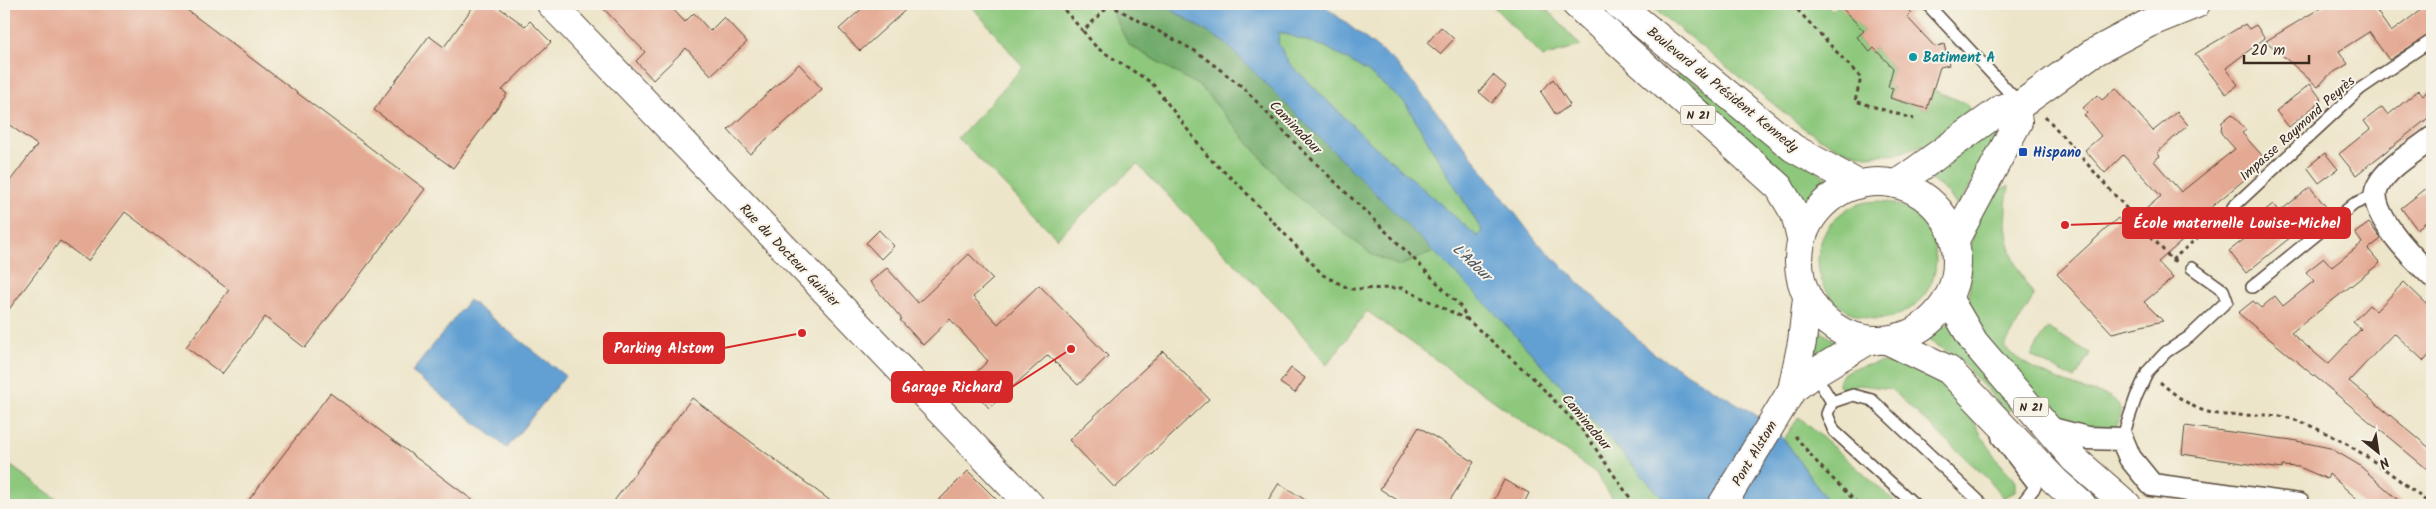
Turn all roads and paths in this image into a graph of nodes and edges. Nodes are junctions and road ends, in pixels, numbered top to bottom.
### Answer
1 (551, 4) edge
2 (1060, 4) edge
3 (1576, 4) edge
4 (1618, 4) edge
5 (1792, 4) edge
6 (1927, 4) edge
7 (2196, 4) edge
8 (1083, 31) junction
9 (2432, 40) edge
10 (2022, 104) junction
11 (1914, 119) dead end
12 (2432, 138) edge
13 (1858, 184) junction
14 (1897, 184) junction
15 (2375, 195) junction
16 (2233, 207) joint
17 (1802, 239) junction
18 (1954, 240) junction
19 (2172, 260) junction
20 (2192, 268) joint
21 (2432, 276) edge
22 (2252, 287) dead end
23 (1807, 298) junction
24 (1948, 298) junction
25 (1468, 320) junction
26 (1878, 340) junction
27 (2148, 372) junction
28 (1814, 373) junction
29 (1788, 395) junction
30 (1832, 402) junction
31 (1984, 406) junction
32 (2048, 428) junction
33 (1795, 436) dead end
34 (2122, 439) junction
35 (1030, 505) edge
36 (1635, 505) edge
37 (1722, 505) edge
38 (1859, 505) edge
39 (1915, 505) edge
40 (1983, 505) edge
41 (2022, 505) edge
42 (2082, 505) edge
43 (2127, 505) edge
44 (2299, 505) edge
45 (2430, 505) edge

1 - 35 main road, Rue du Docteur Guinier
2 - 8 path, Caminadour
3 - 17 main road, N 21
4 - 13 main road, Boulevard du Président Kennedy / N 21
5 - 11 path
6 - 10 lane
7 - 10 main road
8 - 25 path, Caminadour
8 - 25 path, Caminadour
9 - 16 lane, Impasse Raymond Peyrès
10 - 14 main road
10 - 18 main road
10 - 19 path
12 - 15 street
13 - 14 main road
13 - 17 main road
14 - 18 main road
15 - 21 street
15 - 22 lane
16 - 19 path
17 - 23 main road
18 - 24 main road
19 - 20 path
20 - 27 lane
23 - 26 main road
23 - 29 main road
24 - 26 main road
24 - 32 main road, N 21
25 - 36 path, Caminadour
26 - 28 main road
26 - 31 main road, N 21
27 - 34 lane
27 - 45 path
28 - 29 main road
28 - 30 lane
29 - 37 main road, Pont Alstom
30 - 39 lane
30 - 40 lane
31 - 41 lane
31 - 42 main road, N 21
32 - 34 street
32 - 43 main road, N 21
33 - 38 path
34 - 44 street

